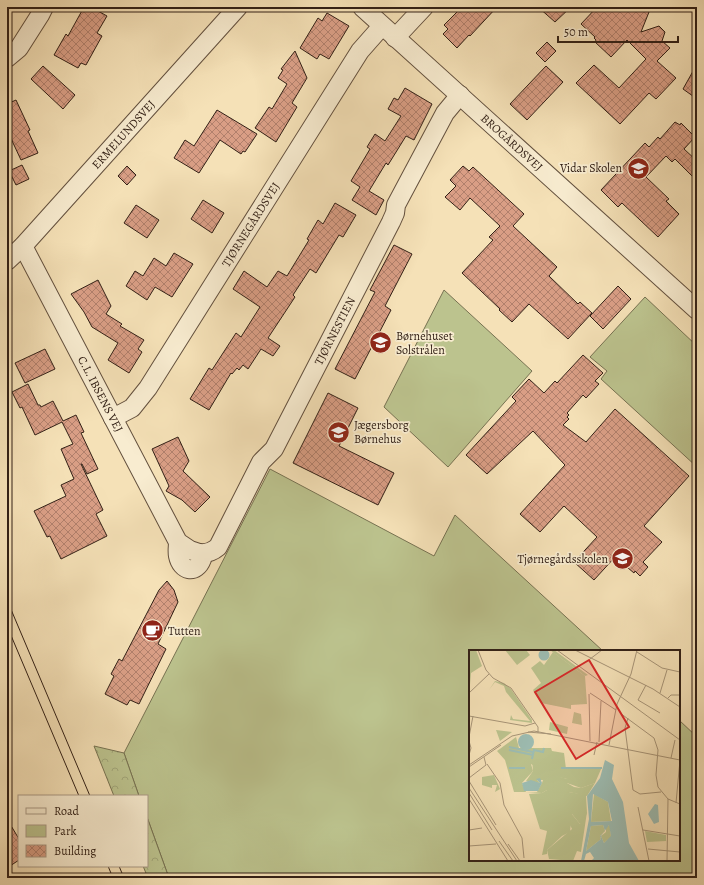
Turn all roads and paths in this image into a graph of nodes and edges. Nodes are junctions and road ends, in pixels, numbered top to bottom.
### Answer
1 (44, 7) edge
2 (238, 7) edge
3 (362, 7) edge
4 (424, 7) edge
5 (389, 32) junction
6 (7, 58) edge
7 (460, 95) junction
8 (22, 246) junction
9 (7, 261) edge
10 (697, 310) edge
11 (113, 418) junction
12 (199, 553) joint

1 - 6 street
2 - 8 street, ERMELUNDSVEJ
3 - 5 street, BROGÅRDSVEJ
4 - 5 street, TJØRNEGÅRDSVEJ
5 - 7 street, BROGÅRDSVEJ
5 - 11 street, TJØRNEGÅRDSVEJ
7 - 10 street, BROGÅRDSVEJ
7 - 12 street, TJØRNESTIEN
8 - 9 street, ERMELUNDSVEJ
8 - 11 street, C.L. IBSENS VEJ
11 - 12 street, C.L. IBSENS VEJ

